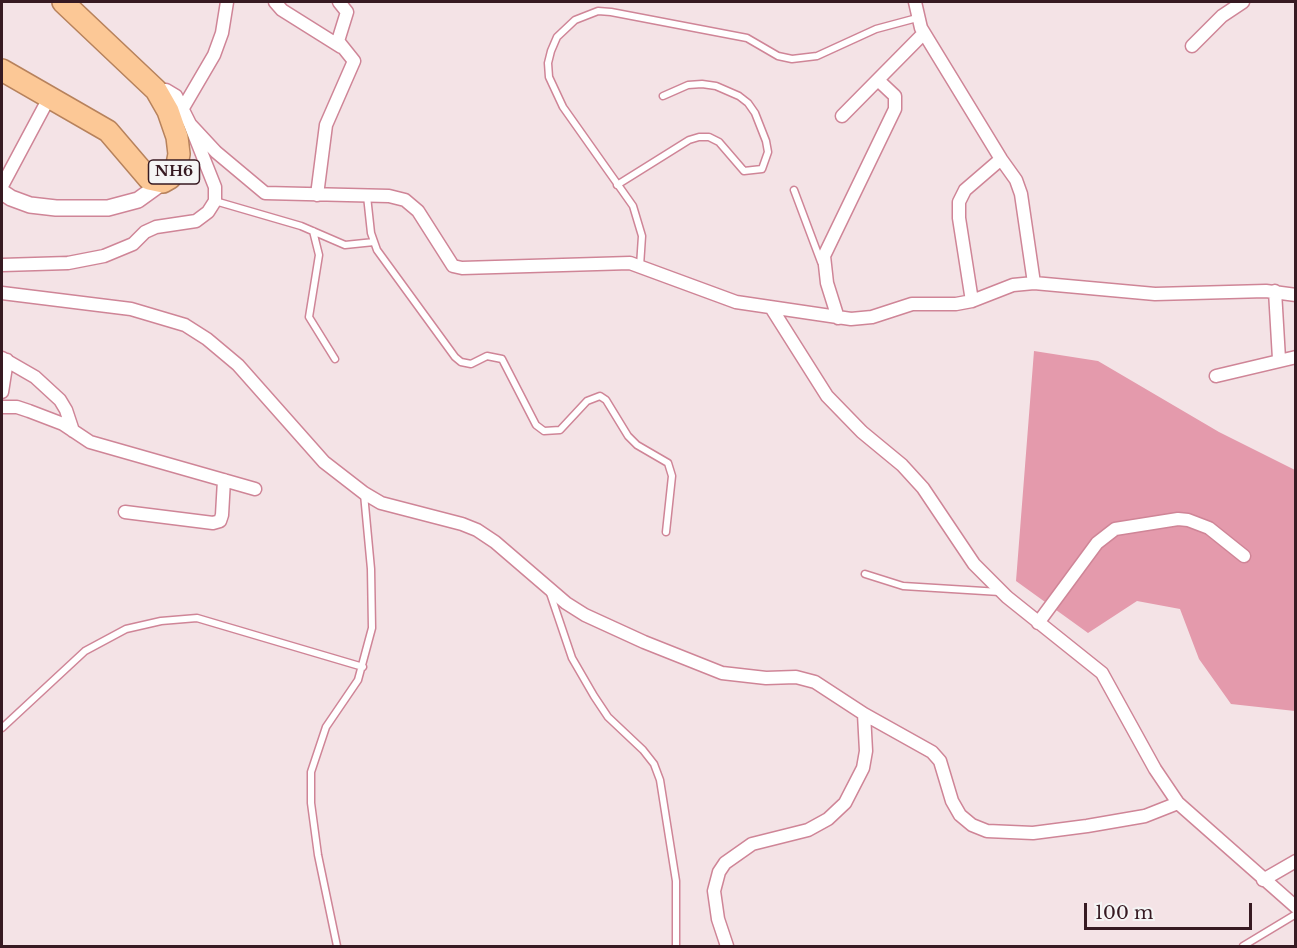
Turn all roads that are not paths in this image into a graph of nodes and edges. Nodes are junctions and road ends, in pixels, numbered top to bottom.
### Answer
1 (63, 2) edge
2 (227, 2) edge
3 (275, 2) edge
4 (339, 2) edge
5 (915, 2) edge
6 (1243, 2) edge
7 (917, 18) junction
8 (924, 33) junction
9 (1192, 46) dead end
10 (341, 47) junction
11 (2, 70) edge
12 (878, 80) junction
13 (156, 90) junction
14 (50, 96) junction
15 (663, 96) dead end
16 (183, 108) junction
17 (842, 116) dead end
18 (190, 124) junction
19 (1000, 159) junction
20 (163, 182) junction
21 (618, 185) junction
22 (2, 186) edge
23 (794, 190) dead end
24 (2, 192) edge
25 (317, 195) junction
26 (367, 195) junction
27 (215, 201) junction
28 (312, 230) junction
29 (374, 242) junction
30 (2, 265) edge
31 (640, 266) junction
32 (823, 268) junction
33 (1034, 283) junction
34 (1275, 291) junction
35 (2, 293) edge
36 (1296, 295) edge
37 (972, 301) junction
38 (772, 309) junction
39 (838, 318) junction
40 (1296, 357) edge
41 (4, 359) edge
42 (335, 359) dead end
43 (1279, 359) junction
44 (1216, 376) dead end
45 (2, 392) edge
46 (2, 407) edge
47 (73, 431) junction
48 (224, 480) junction
49 (255, 489) dead end
50 (364, 493) junction
51 (125, 512) dead end
52 (666, 532) dead end
53 (1244, 556) dead end
54 (865, 574) dead end
55 (548, 587) junction
56 (1001, 592) junction
57 (1038, 623) junction
58 (363, 667) junction
59 (864, 714) junction
60 (2, 728) edge
61 (1178, 803) junction
62 (1296, 861) edge
63 (1263, 880) junction
64 (1296, 907) edge
65 (1296, 914) edge
66 (337, 946) edge
67 (676, 946) edge
68 (727, 946) edge
69 (1243, 946) edge

1 - 13 highway, NH6
2 - 16 street
3 - 10 street
4 - 10 street
5 - 7 street
6 - 9 street
7 - 8 street
7 - 21 lane
8 - 12 street
8 - 19 street
10 - 25 street
11 - 14 highway, NH6
12 - 17 street
12 - 32 street
13 - 16 street
13 - 20 highway, NH6
14 - 20 highway, NH6
14 - 22 street
15 - 21 lane
16 - 18 street
18 - 25 street
18 - 27 street
19 - 33 street
19 - 37 street
20 - 24 street
21 - 31 lane
23 - 32 lane
25 - 26 street
26 - 29 lane
26 - 31 street
27 - 28 lane
27 - 30 street
28 - 29 lane
28 - 42 lane
29 - 52 lane
31 - 38 street
32 - 39 street
33 - 34 street
33 - 37 street
34 - 36 street
34 - 43 street
35 - 50 street
37 - 39 street
38 - 39 street
38 - 56 street
40 - 43 street
41 - 45 street
41 - 47 street
43 - 44 street
46 - 47 street
47 - 48 street
48 - 49 street
48 - 51 street
50 - 55 street
50 - 58 lane
53 - 57 street
54 - 56 lane
55 - 59 street
55 - 67 lane
56 - 57 street
57 - 61 street
58 - 60 lane
58 - 66 lane
59 - 61 street
59 - 68 street
61 - 63 street
62 - 63 street
63 - 64 street
65 - 69 lane

